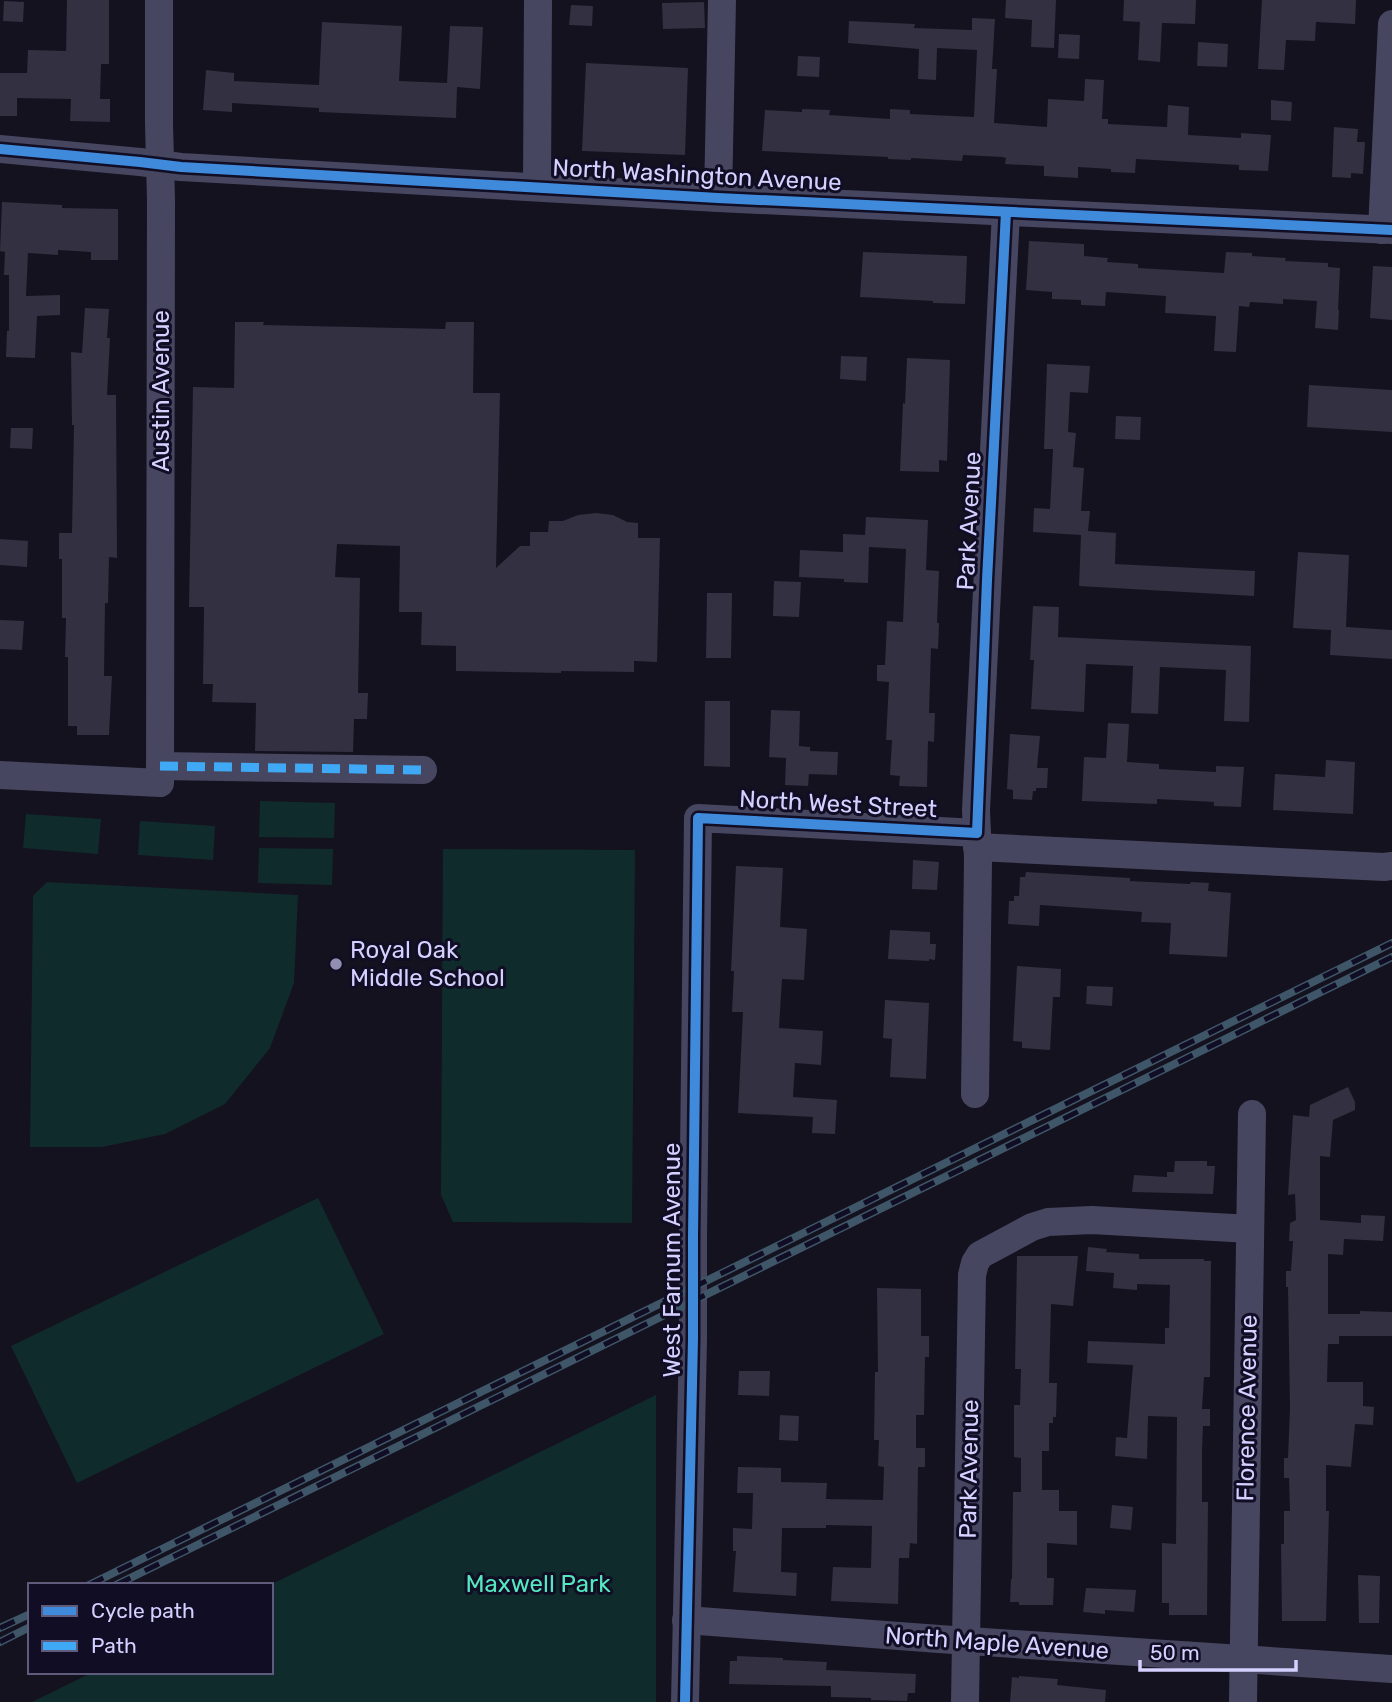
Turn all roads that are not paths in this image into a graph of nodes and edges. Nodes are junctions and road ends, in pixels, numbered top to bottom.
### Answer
1 (159, 0) edge
2 (538, 0) edge
3 (722, 0) edge
4 (1392, 24) edge
5 (0, 149) edge
6 (161, 164) junction
7 (537, 187) junction
8 (718, 198) junction
9 (1006, 212) junction
10 (1387, 230) edge
11 (423, 769) dead end
12 (0, 775) edge
13 (160, 775) junction
14 (698, 818) joint
15 (977, 840) junction
16 (1392, 866) edge
17 (975, 1094) dead end
18 (1252, 1114) dead end
19 (1250, 1229) junction
20 (686, 1620) junction
21 (966, 1641) junction
22 (1243, 1659) junction
23 (1392, 1669) edge
24 (685, 1702) edge
25 (965, 1702) edge
26 (1242, 1702) edge

1 - 6 street, Austin Avenue
2 - 7 street
3 - 8 street
4 - 10 street
5 - 6 street, North Washington Avenue
6 - 7 street, North Washington Avenue
6 - 13 street, Austin Avenue
7 - 8 street, North Washington Avenue
8 - 9 street, North Washington Avenue
9 - 10 street, North Washington Avenue
9 - 15 street, Park Avenue
11 - 13 street
12 - 13 street
14 - 15 street, North West Street
14 - 20 street, West Farnum Avenue
15 - 16 street, North West Street
15 - 17 street, Park Avenue
18 - 19 street, Florence Avenue
19 - 21 street, Park Avenue
19 - 22 street, Florence Avenue
20 - 21 street, North Maple Avenue
20 - 24 street, West Farnum Avenue
21 - 22 street, North Maple Avenue
21 - 25 street, Park Avenue
22 - 23 street, North Maple Avenue
22 - 26 street, Florence Avenue

